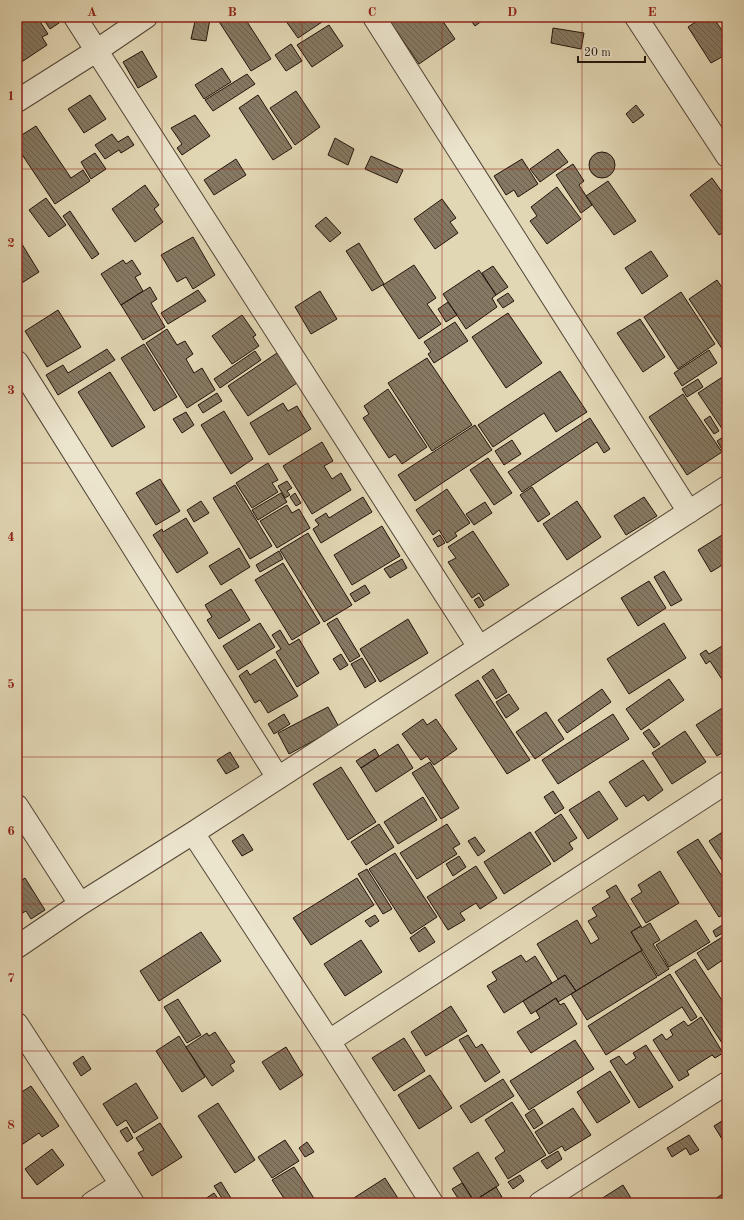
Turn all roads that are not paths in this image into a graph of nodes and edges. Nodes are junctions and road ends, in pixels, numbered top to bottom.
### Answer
1 (75, 17) edge
2 (146, 17) edge
3 (374, 17) edge
4 (636, 17) edge
5 (96, 51) junction
6 (17, 101) edge
7 (727, 156) edge
8 (17, 362) edge
9 (727, 487) edge
10 (689, 512) junction
11 (479, 648) junction
12 (278, 778) junction
13 (727, 782) edge
14 (17, 806) edge
15 (193, 833) junction
16 (80, 904) junction
17 (17, 947) edge
18 (17, 1024) edge
19 (329, 1041) junction
20 (727, 1083) edge
21 (121, 1184) junction
22 (92, 1203) edge
23 (133, 1203) edge
24 (432, 1203) edge
25 (540, 1203) edge

1 - 5 street
2 - 5 street
3 - 10 street
4 - 7 street
5 - 6 street
5 - 11 street
8 - 12 street
9 - 10 street
10 - 11 street
11 - 12 street
12 - 15 street
13 - 19 street
14 - 16 street
15 - 16 street
15 - 19 street
16 - 17 street
18 - 21 street
19 - 24 street
20 - 25 street
21 - 22 street
21 - 23 street

